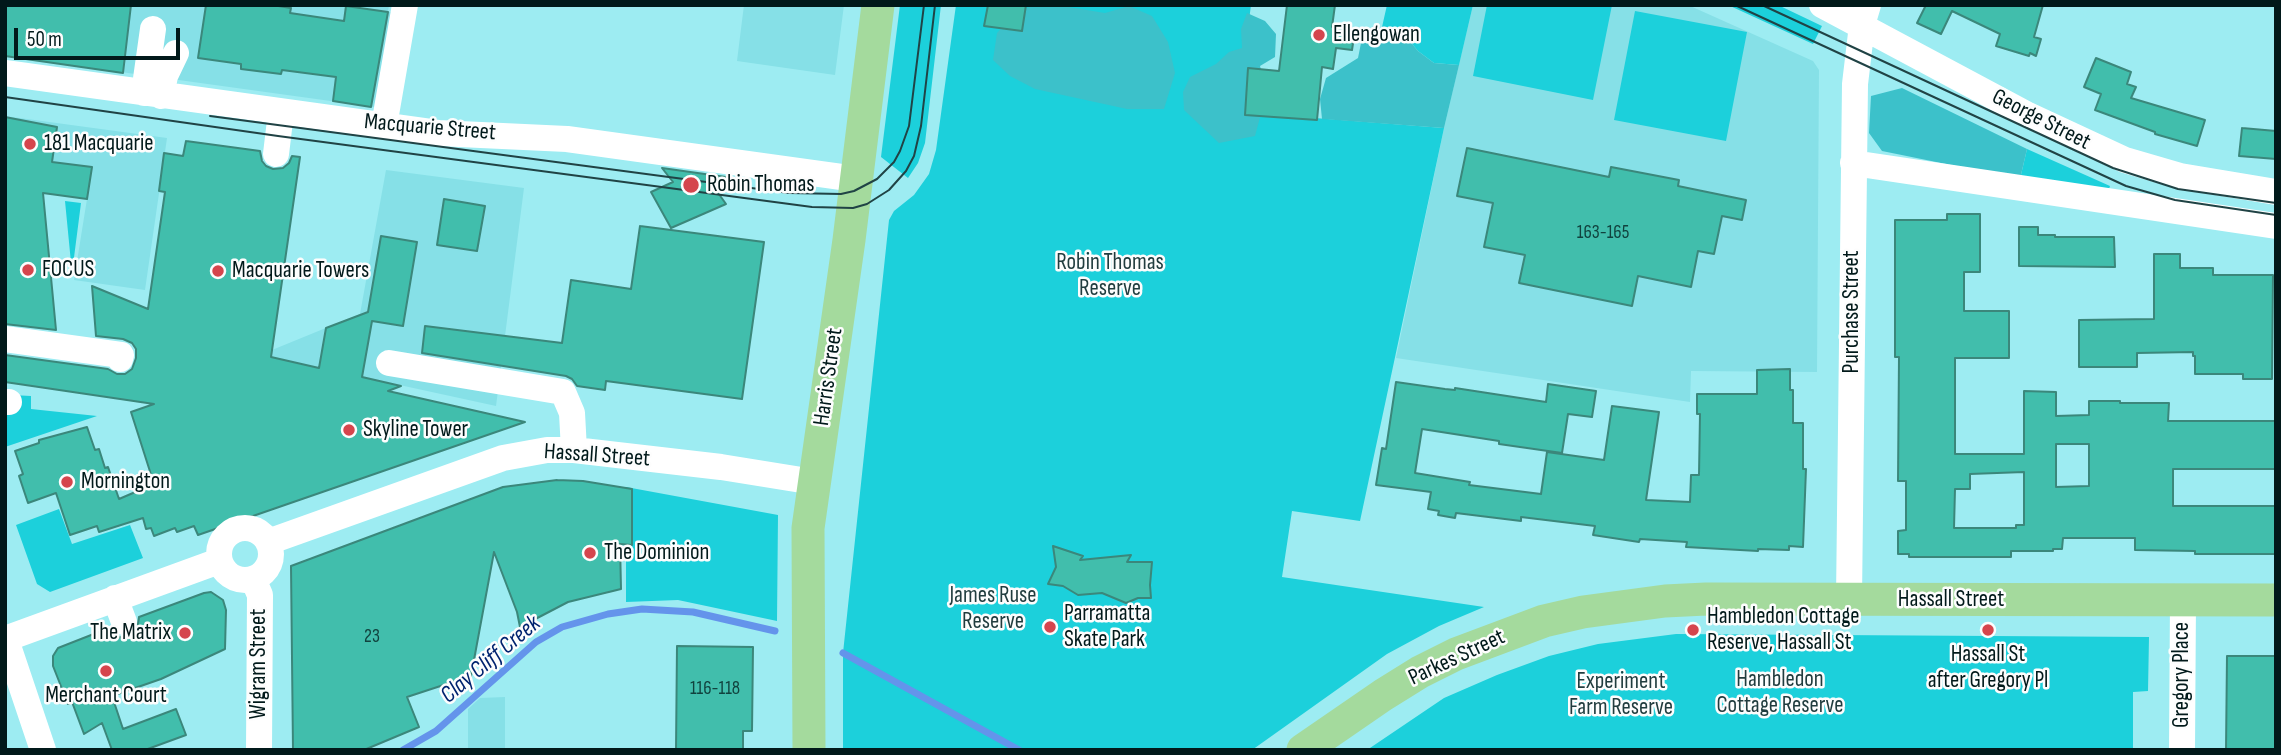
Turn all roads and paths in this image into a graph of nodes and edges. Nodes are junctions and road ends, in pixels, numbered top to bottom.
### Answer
1 (878, 5) edge
2 (1822, 5) edge
3 (405, 8) edge
4 (1865, 15) edge
5 (153, 29) dead end
6 (176, 53) dead end
7 (5, 73) edge
8 (152, 94) junction
9 (281, 112) junction
10 (384, 126) junction
11 (276, 153) dead end
12 (1853, 163) junction
13 (856, 179) junction
14 (2276, 192) edge
15 (2276, 226) edge
16 (5, 339) edge
17 (120, 359) dead end
18 (389, 363) dead end
19 (574, 450) junction
20 (814, 482) junction
21 (268, 542) junction
22 (219, 561) junction
23 (253, 579) junction
24 (1849, 599) junction
25 (2183, 600) junction
26 (2276, 600) edge
27 (1627, 605) joint
28 (5, 638) edge
29 (43, 750) edge
30 (259, 750) edge
31 (809, 750) edge
32 (1303, 750) edge
33 (2182, 750) edge

1 - 13 main road, Harris Street
2 - 4 street, George Street
3 - 10 street
4 - 12 street, Purchase Street
4 - 14 street, George Street
5 - 8 street
6 - 8 street
7 - 8 street, Macquarie Street
8 - 9 street, Macquarie Street
9 - 10 street, Macquarie Street
9 - 11 street
10 - 13 street, Macquarie Street
12 - 15 street
12 - 24 street, Purchase Street
13 - 20 main road, Harris Street
16 - 17 street
18 - 19 street
19 - 20 street, Hassall Street
19 - 21 street, Hassall Street
20 - 31 main road, Harris Street
21 - 22 street
21 - 23 street
22 - 23 street
22 - 28 street
23 - 30 street, Wigram Street
24 - 25 main road, Hassall Street
24 - 27 main road, Hassall Street
25 - 26 main road, Hassall Street
25 - 33 street, Gregory Place
27 - 32 main road, Parkes Street
28 - 29 street

